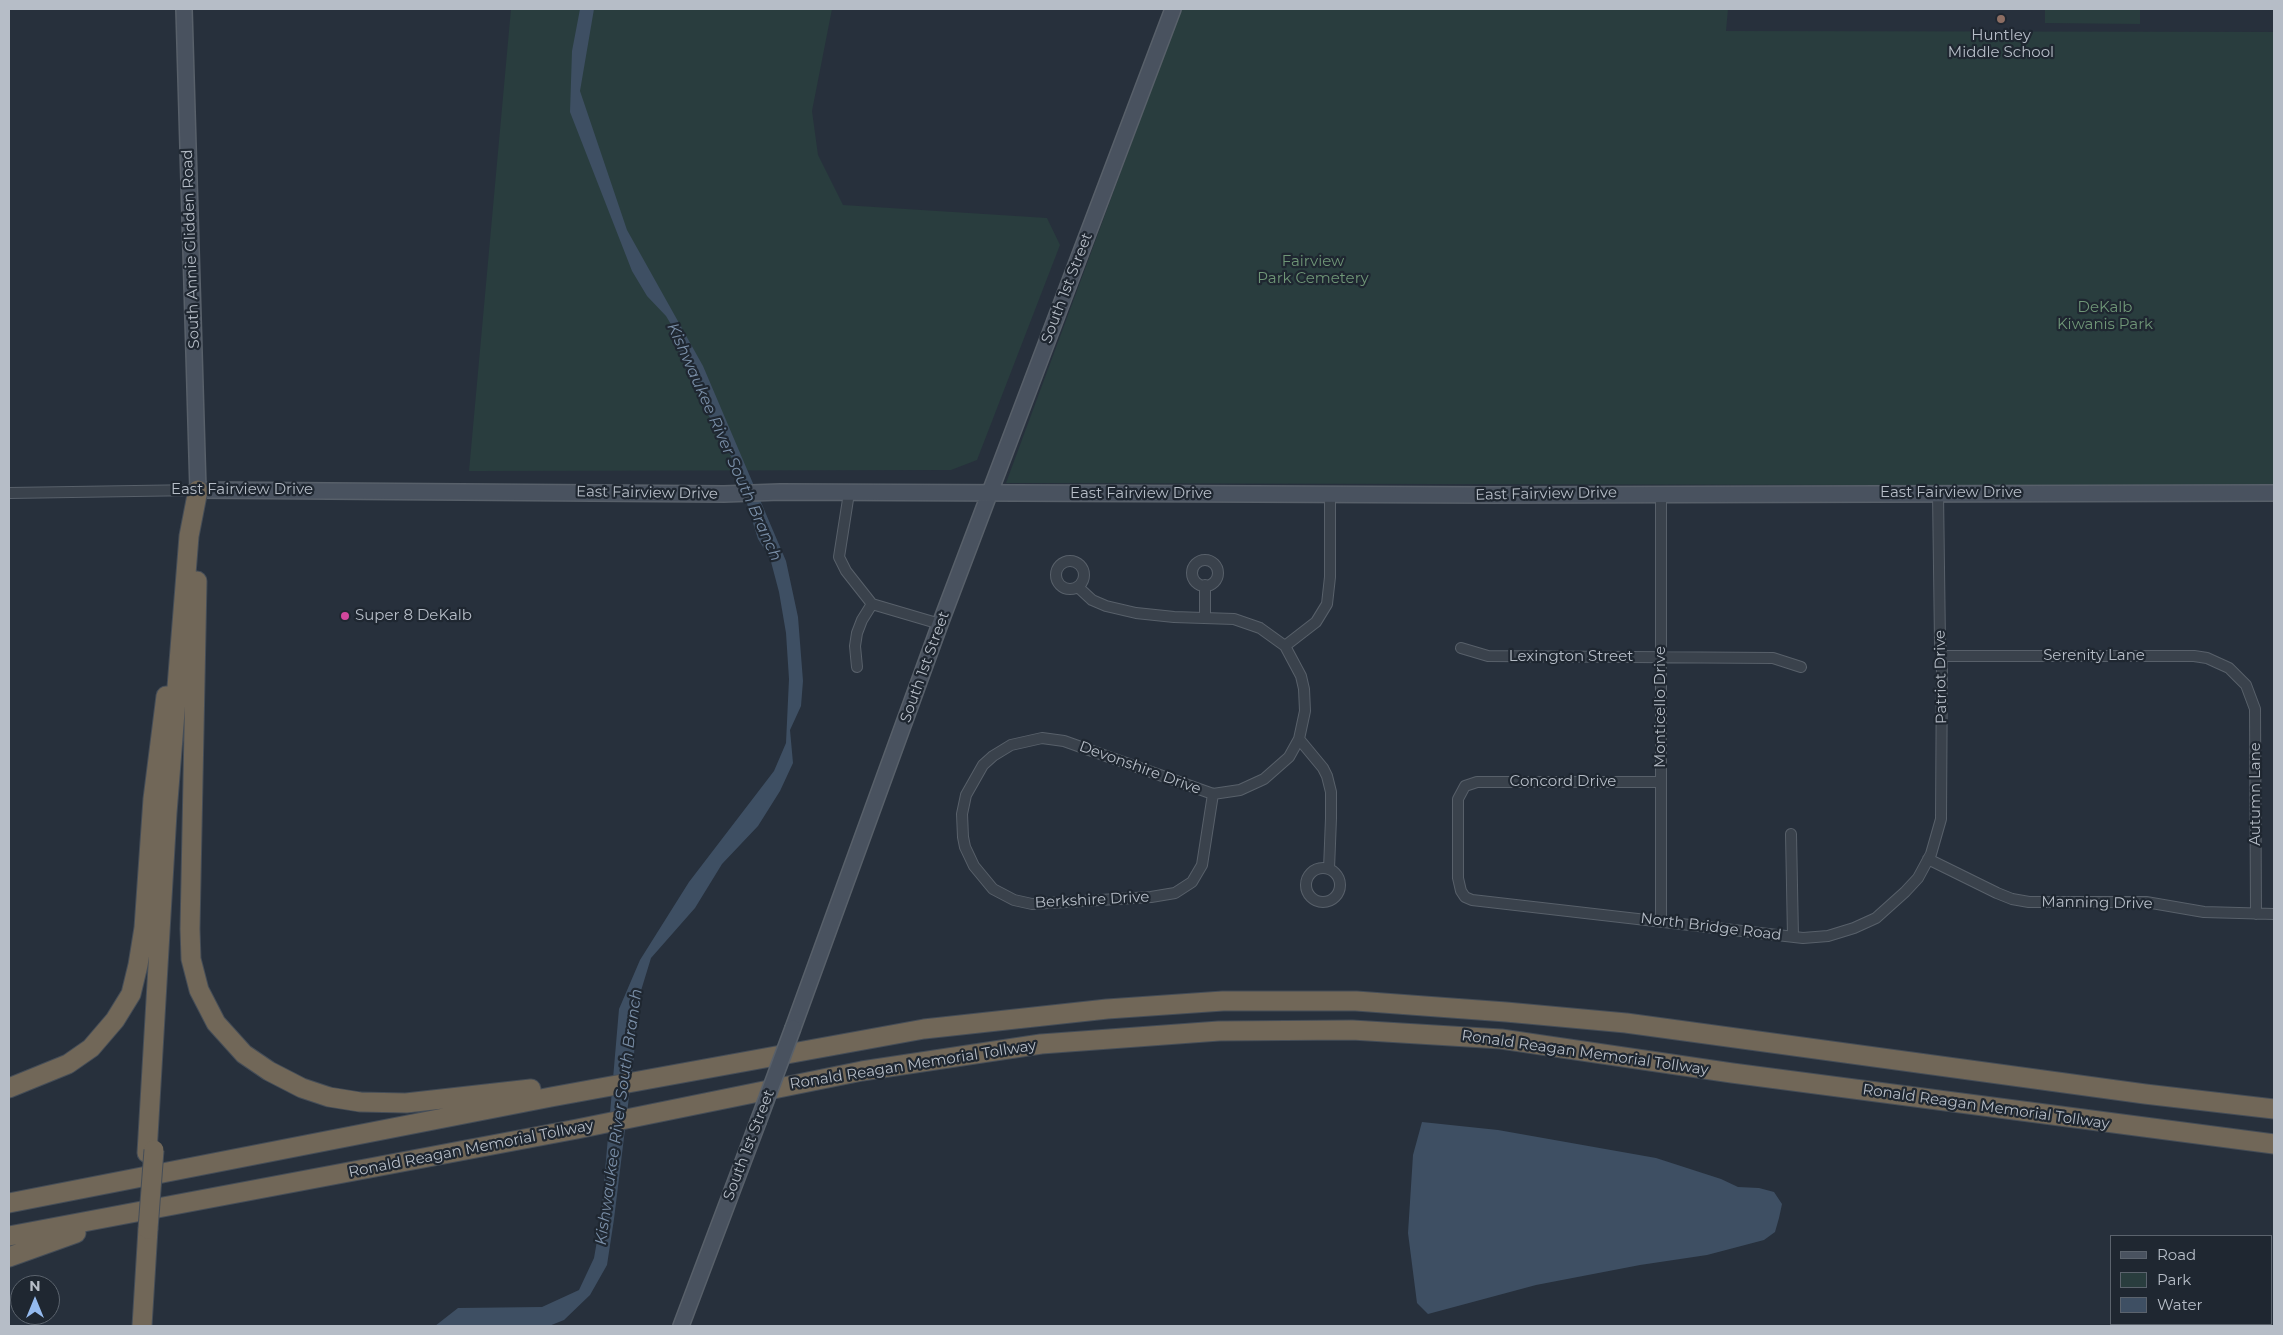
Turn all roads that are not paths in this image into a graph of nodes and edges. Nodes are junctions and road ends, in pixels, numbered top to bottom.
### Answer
1 (184, 9) edge
2 (1173, 9) edge
3 (198, 490) junction
4 (9, 493) edge
5 (849, 493) junction
6 (990, 493) junction
7 (1661, 493) junction
8 (1938, 493) junction
9 (2274, 493) edge
10 (1330, 495) junction
11 (191, 585) junction
12 (1205, 585) dead end
13 (1078, 587) dead end
14 (872, 604) junction
15 (1204, 617) junction
16 (940, 624) junction
17 (1285, 646) junction
18 (1461, 648) dead end
19 (1942, 656) junction
20 (1661, 657) junction
21 (857, 667) dead end
22 (1801, 667) dead end
23 (2240, 677) joint
24 (1299, 739) junction
25 (974, 778) joint
26 (1661, 782) junction
27 (1213, 794) junction
28 (1791, 834) dead end
29 (1928, 859) junction
30 (1329, 869) dead end
31 (1466, 896) joint
32 (2256, 914) junction
33 (2274, 914) edge
34 (1661, 921) junction
35 (1793, 937) junction
36 (592, 1087) junction
37 (9, 1088) edge
38 (2274, 1109) edge
39 (2274, 1144) edge
40 (9, 1203) edge
41 (124, 1214) junction
42 (145, 1230) junction
43 (9, 1236) edge
44 (9, 1257) edge
45 (134, 1326) edge
46 (142, 1326) edge
47 (681, 1326) edge

1 - 3 street, South Annie Glidden Road
2 - 6 street, South 1st Street
3 - 4 street, East Fairview Drive
3 - 5 street, East Fairview Drive
3 - 11 highway
5 - 6 street, East Fairview Drive
5 - 14 street
6 - 10 street, East Fairview Drive
6 - 16 street, South 1st Street
7 - 8 street, East Fairview Drive
7 - 10 street, East Fairview Drive
7 - 20 street, Monticello Drive
8 - 9 street, East Fairview Drive
8 - 19 street, Patriot Drive
10 - 17 street
11 - 36 highway
11 - 37 highway
11 - 42 highway
12 - 15 street
13 - 15 street
14 - 16 street
14 - 21 street
15 - 17 street
16 - 47 street, South 1st Street, bridge
17 - 24 street
18 - 20 street, Lexington Street
19 - 23 street, Serenity Lane
19 - 29 street, Patriot Drive
20 - 22 street, Lexington Street
20 - 26 street, Monticello Drive
23 - 32 street, Autumn Lane
24 - 27 street, Devonshire Drive
24 - 30 street
25 - 27 street, Devonshire Drive
25 - 27 street, Berkshire Drive
26 - 31 street, Concord Drive
26 - 34 street, Monticello Drive
28 - 35 street
29 - 32 street, Manning Drive
29 - 35 street, North Bridge Road
31 - 34 street, North Bridge Road
32 - 33 street, Manning Drive
34 - 35 street, North Bridge Road
36 - 38 highway, Ronald Reagan Memorial Tollway
36 - 40 highway
39 - 41 highway, Ronald Reagan Memorial Tollway
41 - 43 highway, Ronald Reagan Memorial Tollway
41 - 44 highway
42 - 45 highway
42 - 46 highway

